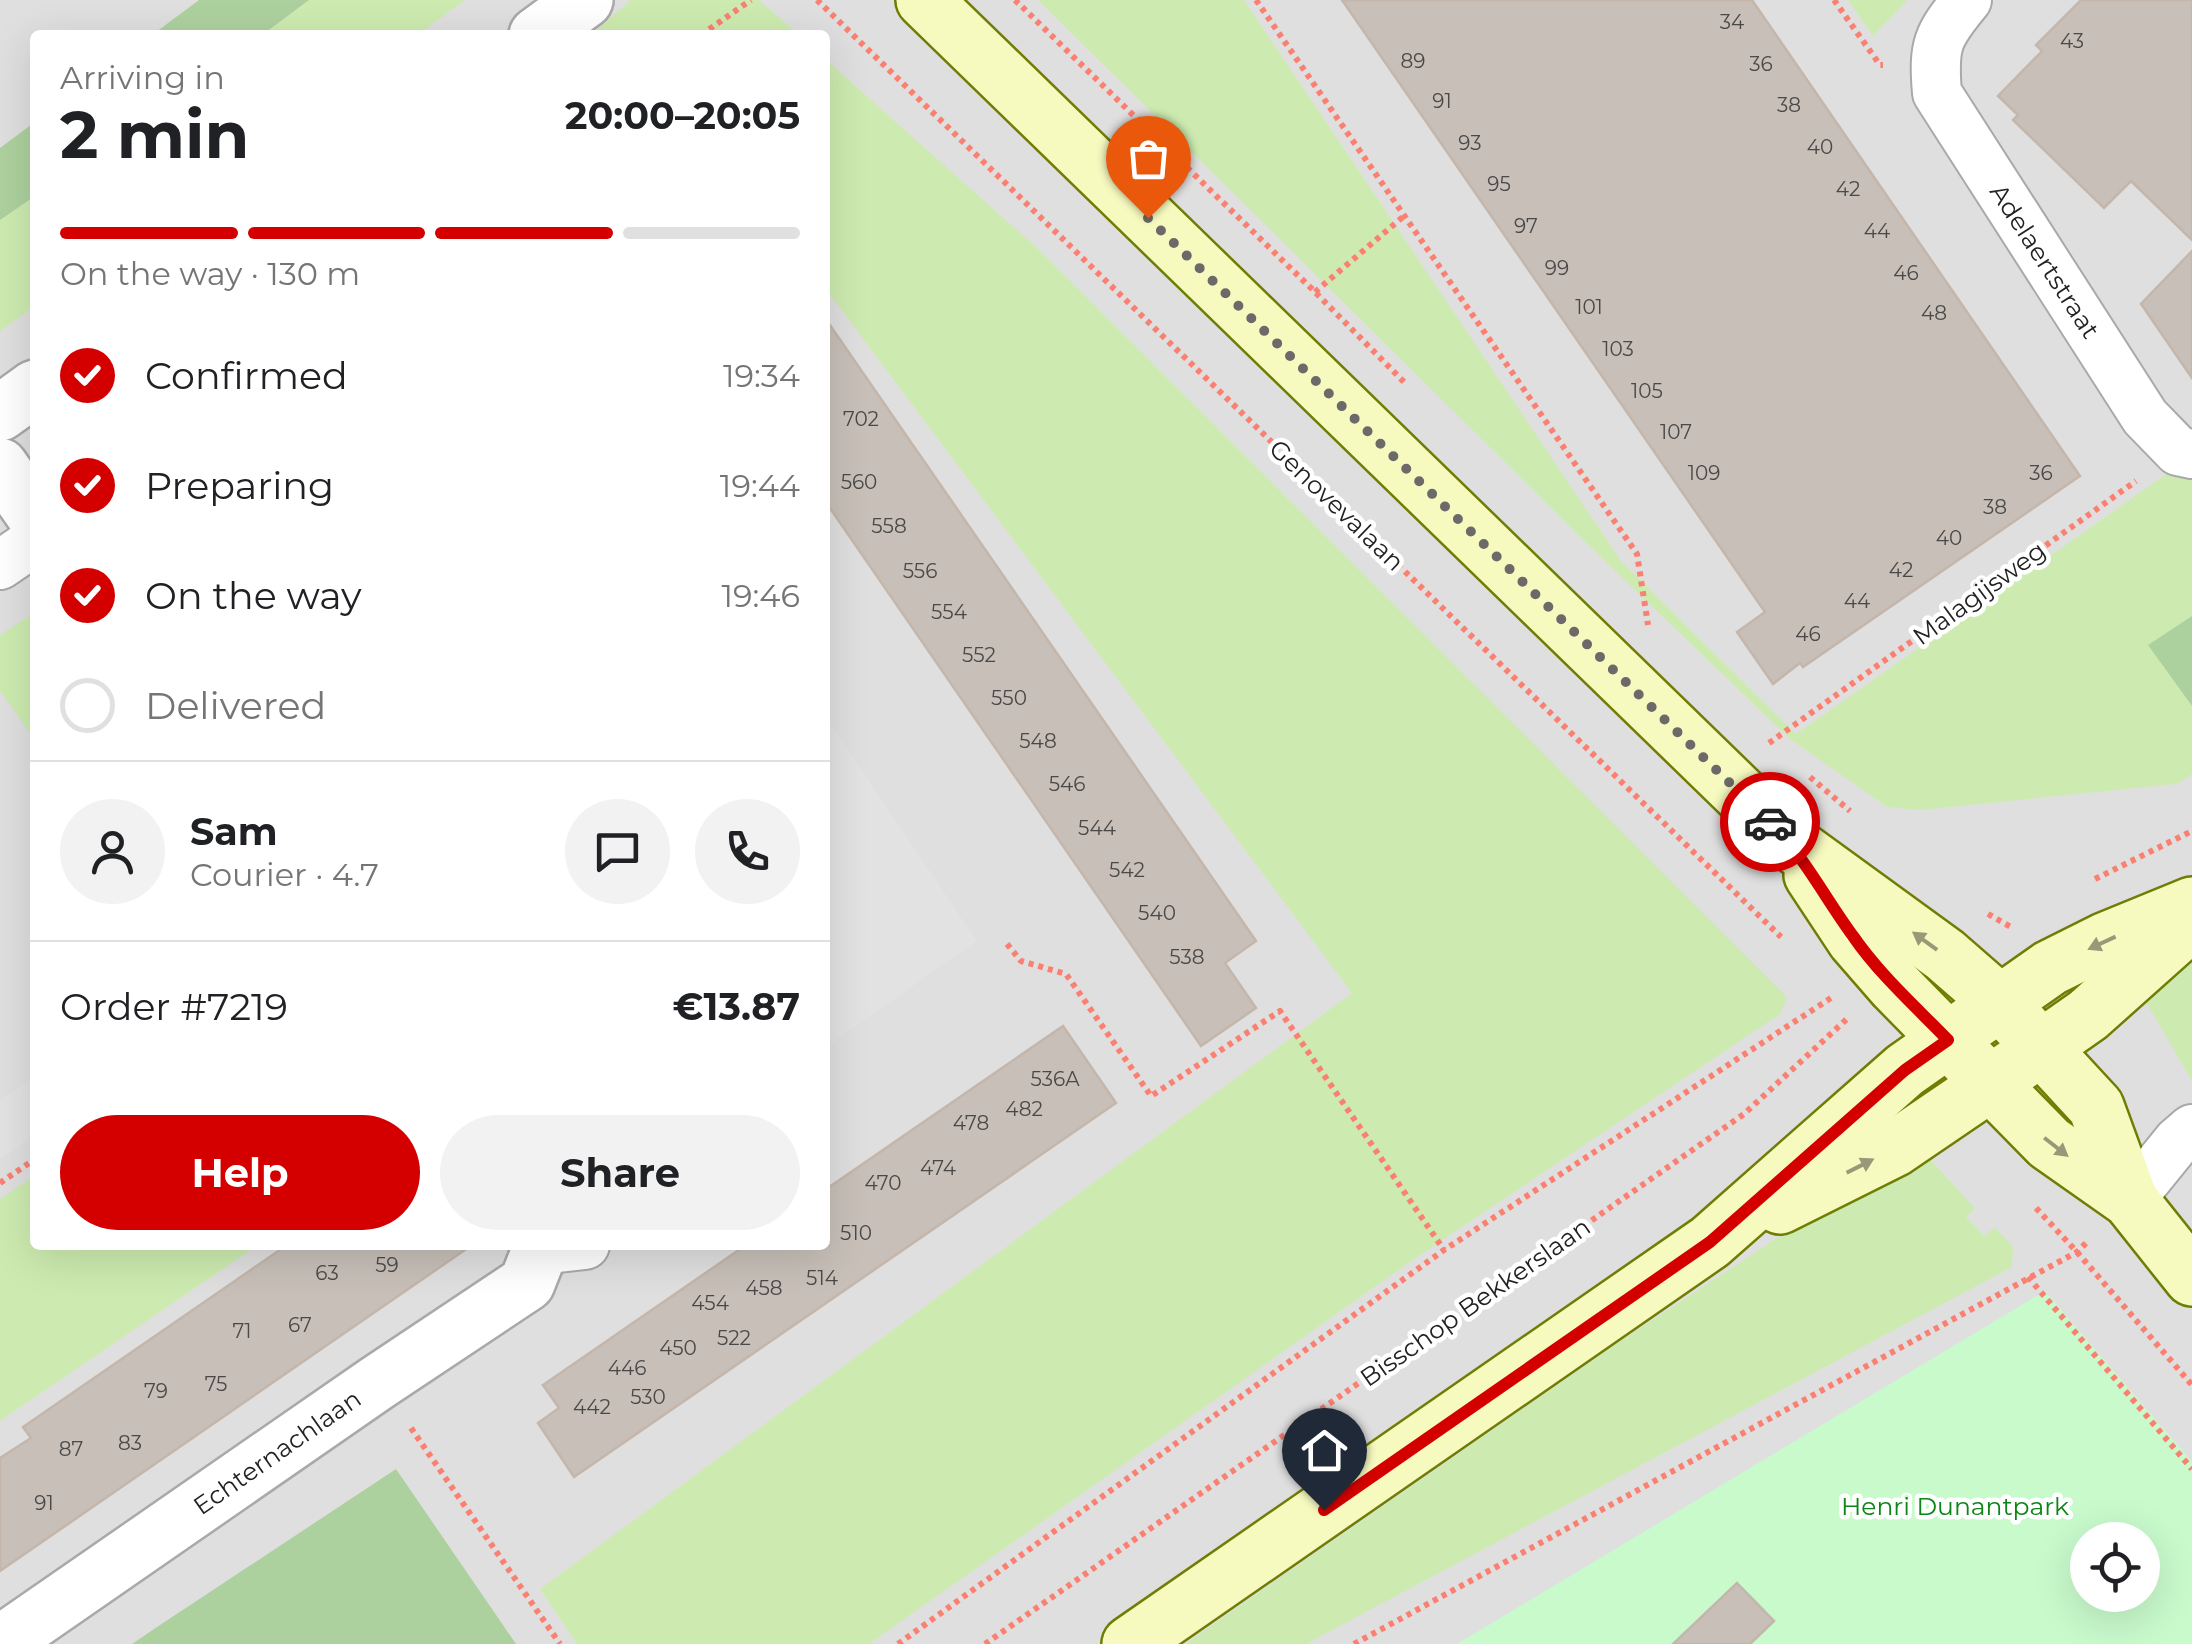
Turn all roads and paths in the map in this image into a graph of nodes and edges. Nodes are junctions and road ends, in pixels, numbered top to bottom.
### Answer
1 (584, 0) edge
2 (751, 0) edge
3 (818, 0) edge
4 (924, 0) edge
5 (1014, 0) edge
6 (1034, 0) edge
7 (1256, 0) edge
8 (1834, 0) edge
9 (1967, 0) edge
10 (1023, 8) junction
11 (543, 30) edge
12 (708, 30) edge
13 (1934, 60) junction
14 (1404, 216) junction
15 (1316, 292) junction
16 (1412, 390) dead end
17 (30, 392) edge
18 (0, 413) edge
19 (2185, 453) edge
20 (0, 466) edge
21 (30, 509) edge
22 (30, 544) edge
23 (0, 565) edge
24 (1634, 614) dead end
25 (1756, 730) dead end
26 (1800, 768) dead end
27 (1861, 820) dead end
28 (1791, 843) junction
29 (2192, 906) edge
30 (1980, 910) dead end
31 (2192, 922) edge
32 (2008, 924) dead end
33 (1782, 938) dead end
34 (1007, 944) dead end
35 (1846, 1002) dead end
36 (2000, 1003) junction
37 (1854, 1012) dead end
38 (1948, 1040) junction
39 (2040, 1048) junction
40 (1991, 1083) junction
41 (2192, 1129) edge
42 (30, 1162) edge
43 (0, 1183) edge
44 (2130, 1200) junction
45 (1710, 1242) junction
46 (553, 1250) edge
47 (1444, 1250) junction
48 (2028, 1277) junction
49 (2192, 1278) edge
50 (377, 1383) junction
51 (2192, 1469) edge
52 (0, 1644) edge
53 (560, 1644) edge
54 (898, 1644) edge
55 (985, 1644) edge
56 (1130, 1644) edge
57 (1354, 1644) edge

1 - 11 street
2 - 12 path
3 - 33 path, Genovevalaan
4 - 28 main road
5 - 10 path
6 - 10 path
7 - 14 path
8 - 13 path
9 - 13 street
10 - 15 path
13 - 19 street, Adelaertstraat
14 - 15 path
14 - 24 path
15 - 16 path
17 - 18 street
19 - 25 path, Malagijsweg
20 - 21 street
22 - 23 street
26 - 27 path
36 -> 28 main road
28 - 38 main road
29 -> 36 main road
30 - 32 path
31 - 39 main road
34 - 47 path
35 - 47 path
36 - 38 main road
36 - 39 main road
37 - 55 path, Bisschop Bekkerslaan
38 - 40 main road
38 - 45 main road
39 - 40 main road
39 - 44 main road
40 -> 44 main road
45 -> 40 main road
41 - 44 street
42 - 43 path
44 - 48 path
44 - 49 main road
45 - 56 main road
46 - 50 street, Echternachlaan
47 - 54 path
48 - 51 path
48 - 57 path
50 - 52 street, Echternachlaan
50 - 53 path

